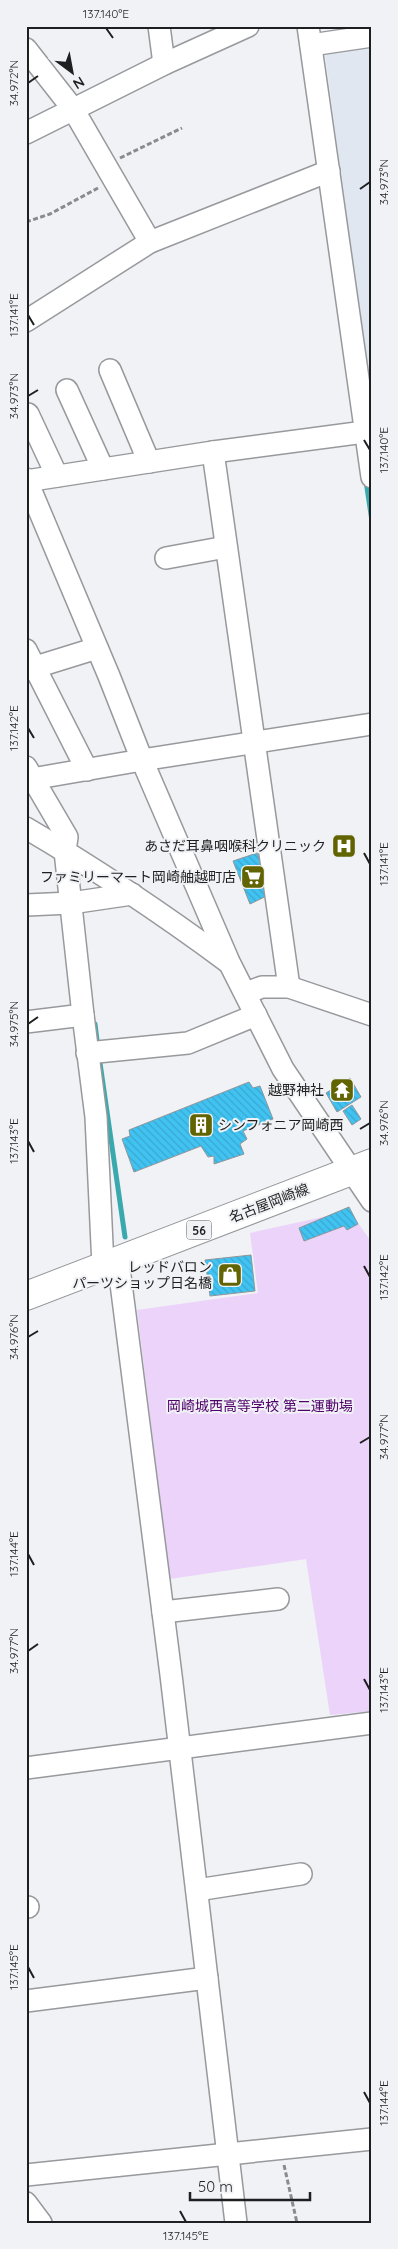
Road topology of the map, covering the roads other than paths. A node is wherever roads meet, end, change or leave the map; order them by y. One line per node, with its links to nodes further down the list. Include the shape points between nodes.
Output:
1 (159, 26): 6 (street)
2 (248, 26): 6 (street)
3 (310, 36): 4 (street); 9 (street)
4 (372, 36)
5 (26, 49): 7 (street)
6 (164, 64): 7 (street)
7 (74, 109): 8 (street); 10 (street)
8 (26, 133)
9 (329, 171): 10 (street); 15 (street)
10 (150, 242): 11 (street)
11 (26, 321)
12 (110, 370): 17 (street)
13 (66, 390): 18 (street)
14 (28, 414): 19 (street)
15 (369, 431): 16 (street); 20 (street)
16 (213, 452): 17 (street); 22 (street)
17 (149, 462): 18 (street)
18 (103, 469): 19 (street)
19 (57, 476): 21 (street)
20 (372, 477)
21 (26, 480): 24 (street)
22 (226, 547): 23 (street); 27 (street)
23 (166, 558)
24 (97, 648): 25 (street); 28 (street)
25 (29, 663): 29 (street)
26 (372, 724): 27 (street)
27 (255, 743): 28 (street); 37 (street)
28 (142, 760): 29 (street); 36 (street)
29 (87, 770): 30 (street)
30 (29, 776): 32 (street, via 67,837)
31 (26, 828): 32 (street)
32 (65, 851): 33 (street); 34 (street)
33 (132, 894): 34 (street); 36 (street)
34 (70, 903): 35 (street); 39 (street)
35 (26, 906)
36 (228, 962): 38 (street)
37 (289, 987): 38 (street, via 262,987); 41 (street)
38 (246, 993): 40 (street)
39 (83, 1015): 42 (street); 43 (street)
40 (256, 1015): 43 (street, via 188,1043); 44 (street, via 283,1069)
41 (372, 1015)
42 (26, 1022)
43 (87, 1053): 46 (street)
44 (362, 1167): 45 (street); 46 (main road, 名古屋岡崎線 / 56)
45 (372, 1200)
46 (110, 1263): 47 (main road, 名古屋岡崎線 / 56); 49 (street)
47 (26, 1296)
48 (278, 1599): 49 (street)
49 (163, 1612): 51 (street)
50 (372, 1722): 51 (street)
51 (179, 1747): 52 (street); 54 (street)
52 (26, 1768)
53 (301, 1874): 54 (street)
54 (197, 1890): 55 (street)
55 (207, 1978): 56 (street); 58 (street)
56 (26, 2001)
57 (372, 2139): 58 (street)
58 (228, 2154): 59 (street); 62 (street)
59 (26, 2175)
60 (26, 2203): 61 (street)
61 (41, 2223)
62 (236, 2223)

